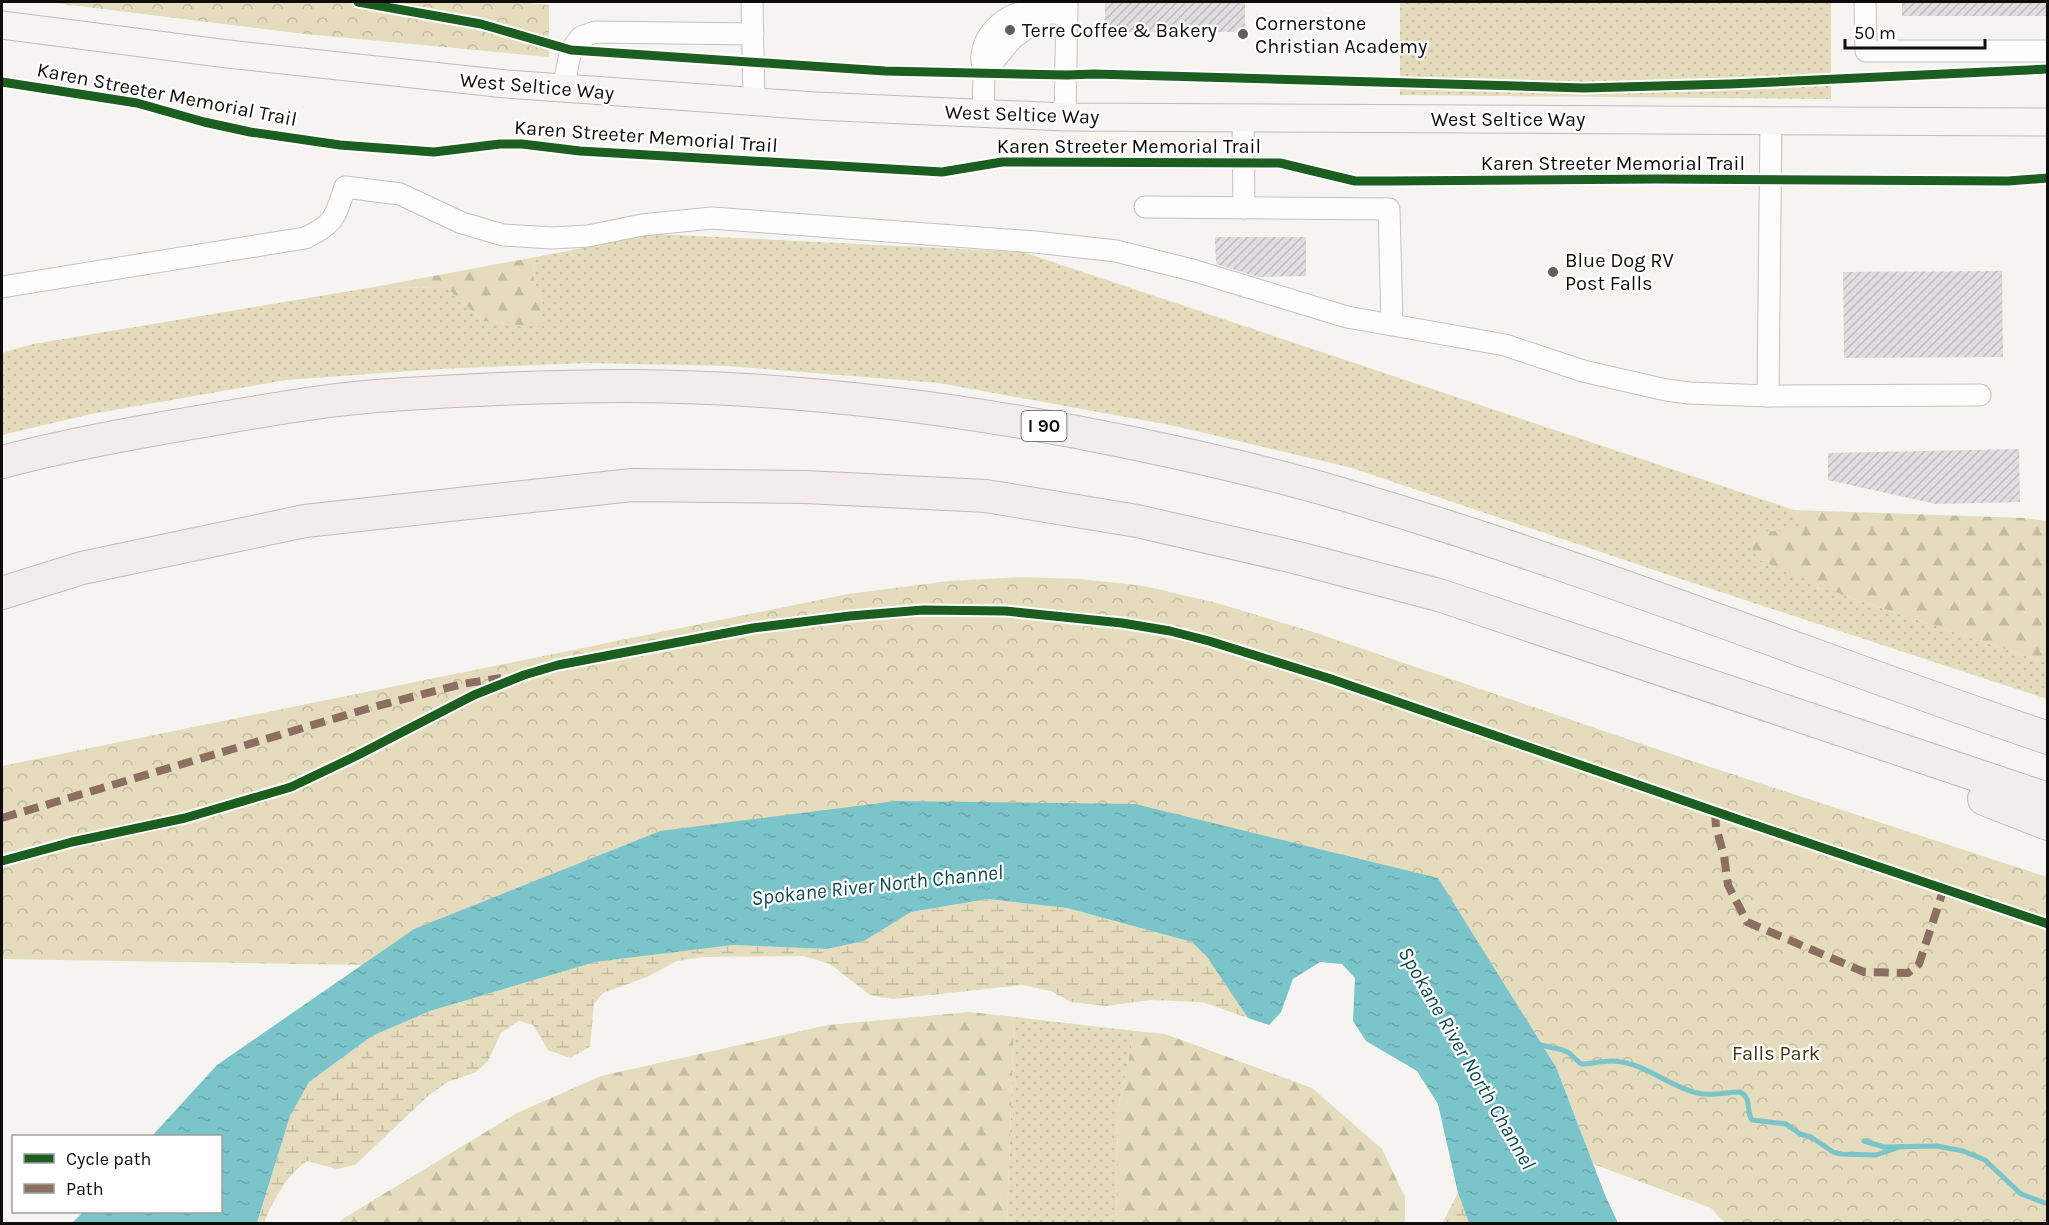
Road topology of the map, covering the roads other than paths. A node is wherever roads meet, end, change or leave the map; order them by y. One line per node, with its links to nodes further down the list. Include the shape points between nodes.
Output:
1 (752, 2): 5 (street)
2 (1865, 2): 6 (street, via 1866,51)
3 (1067, 8): 9 (street, via 1046,14 1029,11 998,24 985,42 982,56); 10 (street)
4 (2, 25): 7 (main road, West Seltice Way, via 228,54)
5 (753, 34): 7 (street, via 596,32 581,37 571,50); 8 (street)
6 (2048, 51)
7 (563, 88): 8 (main road, West Seltice Way)
8 (754, 102): 9 (main road, West Seltice Way)
9 (983, 113): 10 (main road, West Seltice Way)
10 (1065, 117): 11 (main road, West Seltice Way)
11 (1243, 118): 12 (main road, West Seltice Way); 15 (street)
12 (1771, 120): 13 (main road, West Seltice Way); 19 (street)
13 (2048, 122)
14 (1145, 207): 15 (street)
15 (1244, 208): 17 (street, via 1389,209)
16 (2, 287): 17 (street, via 305,238 323,230 336,217 345,187 400,194 462,223 503,235 588,236 642,225 712,218 1035,242 1116,252 1192,270 1347,318)
17 (1392, 324): 19 (street, via 1504,345 1583,371 1666,390)
18 (1980, 395): 19 (street)
19 (1768, 396)
20 (2, 462): 21 (highway, I 90, via 116,436 288,406 374,397 547,387 721,389 898,404 1075,432 1335,492)
21 (1507, 546): 24 (highway); 25 (highway, I 90)
22 (2, 593): 23 (highway, via 82,568 305,521 632,485 805,487 986,496 1137,521 1328,565 1439,595)
23 (1731, 693): 26 (highway); 27 (highway, via 1870,754)
24 (2048, 715)
25 (2048, 738)
26 (2048, 799)
27 (2048, 824)

